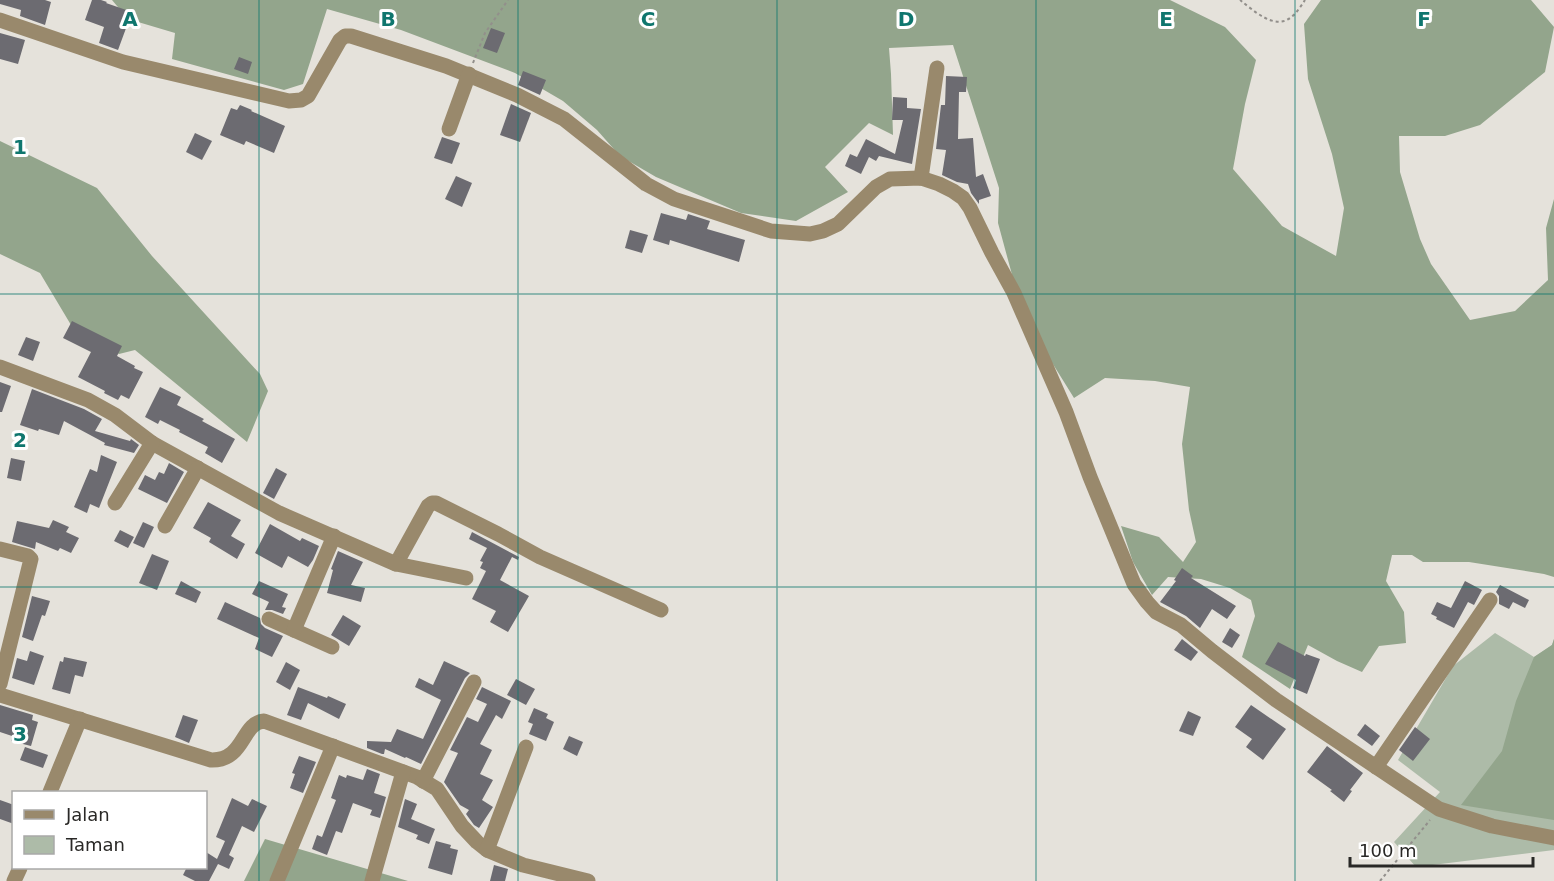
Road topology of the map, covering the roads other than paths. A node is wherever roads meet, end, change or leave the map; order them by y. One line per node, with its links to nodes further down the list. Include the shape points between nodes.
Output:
1 (0, 20): 3 (street, via 123,62 289,101 301,100 311,93 345,36)
2 (937, 68): 5 (street)
3 (469, 74): 4 (street); 5 (street, via 564,119 646,184 674,199 771,231 823,231 838,224 883,182)
4 (449, 129)
5 (921, 178): 26 (street, via 963,198 980,226 1014,293 1134,584 1146,602 1276,700)
6 (0, 367): 7 (street, via 88,400 116,415)
7 (152, 443): 8 (street); 9 (street)
8 (198, 468): 10 (street); 11 (street, via 279,513)
9 (115, 503)
10 (165, 526)
11 (334, 536): 13 (street); 18 (street)
12 (0, 549): 21 (street, via 31,560)
13 (396, 564): 14 (street); 16 (street, via 428,506 436,503 540,557)
14 (466, 578)
15 (1490, 600): 26 (street)
16 (661, 610)
17 (269, 619): 18 (street)
18 (294, 630): 19 (street)
19 (332, 647)
20 (474, 682): 28 (street)
21 (0, 684)
22 (0, 695): 23 (street)
23 (80, 719): 24 (street, via 212,760 232,755 260,721); 29 (street)
24 (333, 746): 27 (street); 32 (street)
25 (526, 747): 31 (street)
26 (1376, 767): 30 (street, via 1439,809 1492,826)
27 (403, 772): 28 (street); 33 (street)
28 (423, 781): 31 (street, via 437,789 462,826)
29 (50, 791)
30 (1554, 838)
31 (487, 850): 34 (street, via 523,865)
32 (277, 881)
33 (372, 881)
34 (588, 881)

